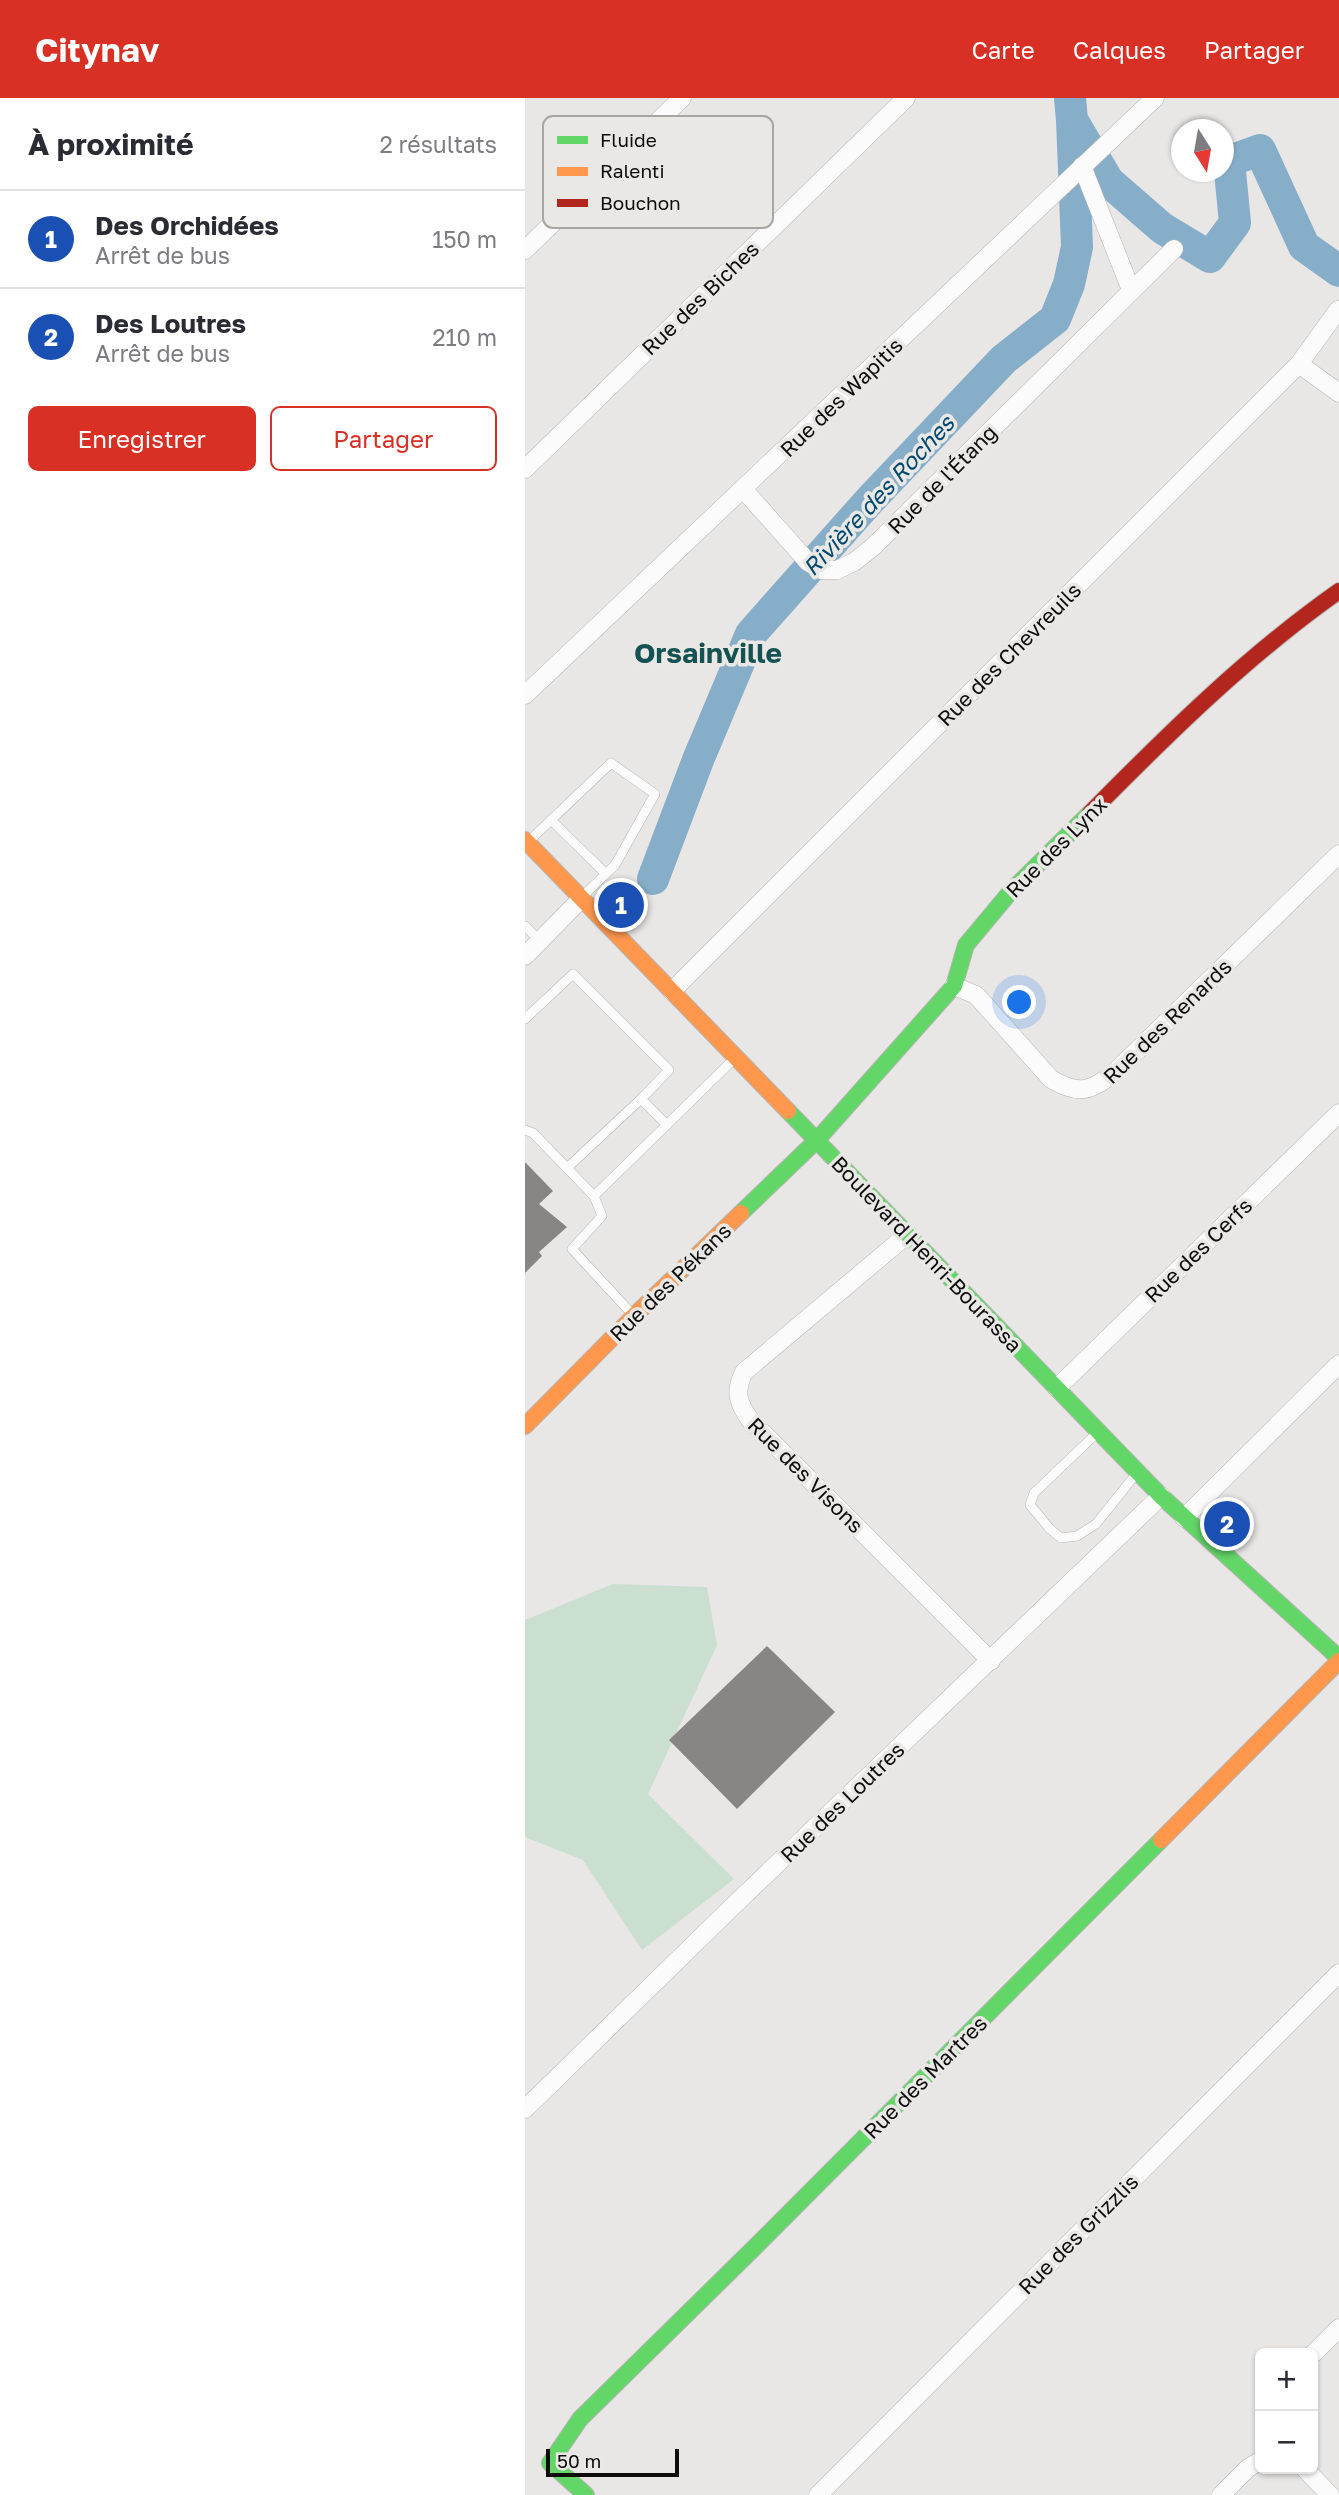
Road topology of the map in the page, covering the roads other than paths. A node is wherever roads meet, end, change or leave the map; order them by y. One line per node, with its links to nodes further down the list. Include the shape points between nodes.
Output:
1 (682, 98): 4 (street)
2 (906, 98): 8 (street, Rue des Biches)
3 (1155, 98): 5 (street, Rue des Wapitis)
4 (663, 116)
5 (1082, 166): 11 (street); 16 (street, Rue des Wapitis)
6 (548, 228): 9 (street)
7 (772, 228): 15 (street, Rue des Biches)
8 (773, 228)
9 (525, 250)
10 (1174, 250): 11 (street, Rue de l'Étang)
11 (1131, 290): 16 (street, Rue de l'Étang, via 854,562 837,570 815,566)
12 (1338, 310): 13 (street, Rue des Chevreuils)
13 (1299, 364): 14 (street); 28 (street, Rue des Chevreuils)
14 (1339, 393)
15 (525, 469)
16 (744, 490): 18 (street, Rue des Wapitis)
17 (1339, 591): 27 (street, Rue des Lynx, via 1193,710 1012,890 966,945)
18 (525, 695)
19 (551, 820): 20 (lane); 22 (lane); 22 (lane, via 611,762 655,794)
20 (526, 841): 23 (street, Boulevard Henri-Bourassa)
21 (1339, 854): 27 (street, Rue des Renards, via 1097,1086 1066,1088 1051,1079 976,995)
22 (606, 874): 23 (lane)
23 (582, 898): 25 (street); 28 (street, Boulevard Henri-Bourassa)
24 (525, 926): 25 (lane)
25 (540, 941): 26 (street)
26 (525, 956)
27 (954, 986): 35 (street, Rue des Lynx)
28 (672, 991): 30 (street, Boulevard Henri-Bourassa)
29 (525, 1019): 31 (lane, via 573,974 669,1070)
30 (736, 1057): 33 (lane); 35 (street, Boulevard Henri-Bourassa)
31 (641, 1099): 33 (lane); 36 (lane)
32 (1339, 1113): 41 (street, Rue des Cerfs)
33 (667, 1125): 37 (lane)
34 (525, 1130): 36 (lane)
35 (817, 1140): 38 (street, Boulevard Henri-Bourassa); 39 (street, Rue des Pékans)
36 (567, 1168): 37 (lane)
37 (594, 1196): 39 (lane, via 602,1216 572,1249)
38 (908, 1234): 41 (street, Boulevard Henri-Bourassa); 48 (street, Rue des Visons, via 744,1372 737,1385 737,1399 751,1421)
39 (634, 1316): 42 (street, Rue des Pékans)
40 (1339, 1364): 46 (street)
41 (1057, 1388): 43 (street, Boulevard Henri-Bourassa)
42 (525, 1426)
43 (1099, 1431): 44 (street, Boulevard Henri-Bourassa); 44 (lane, via 1034,1493 1030,1505 1051,1529 1061,1538 1077,1536 1096,1524)
44 (1138, 1472): 45 (street, Boulevard Henri-Bourassa)
45 (1161, 1496): 46 (street, Boulevard Henri-Bourassa); 48 (street, Rue des Loutres)
46 (1184, 1518): 47 (street, Boulevard Henri-Bourassa)
47 (1339, 1660): 55 (street, Rue des Martres, via 580,2420 550,2463)
48 (991, 1661): 50 (street, Rue des Loutres)
49 (1339, 1973): 56 (street, Rue des Grizzlis)
50 (525, 2109)
51 (1339, 2328): 52 (street)
52 (1318, 2349)
53 (1255, 2463): 57 (street)
54 (1310, 2474): 58 (street)
55 (586, 2495)
56 (818, 2495)
57 (1221, 2495)
58 (1330, 2495)

